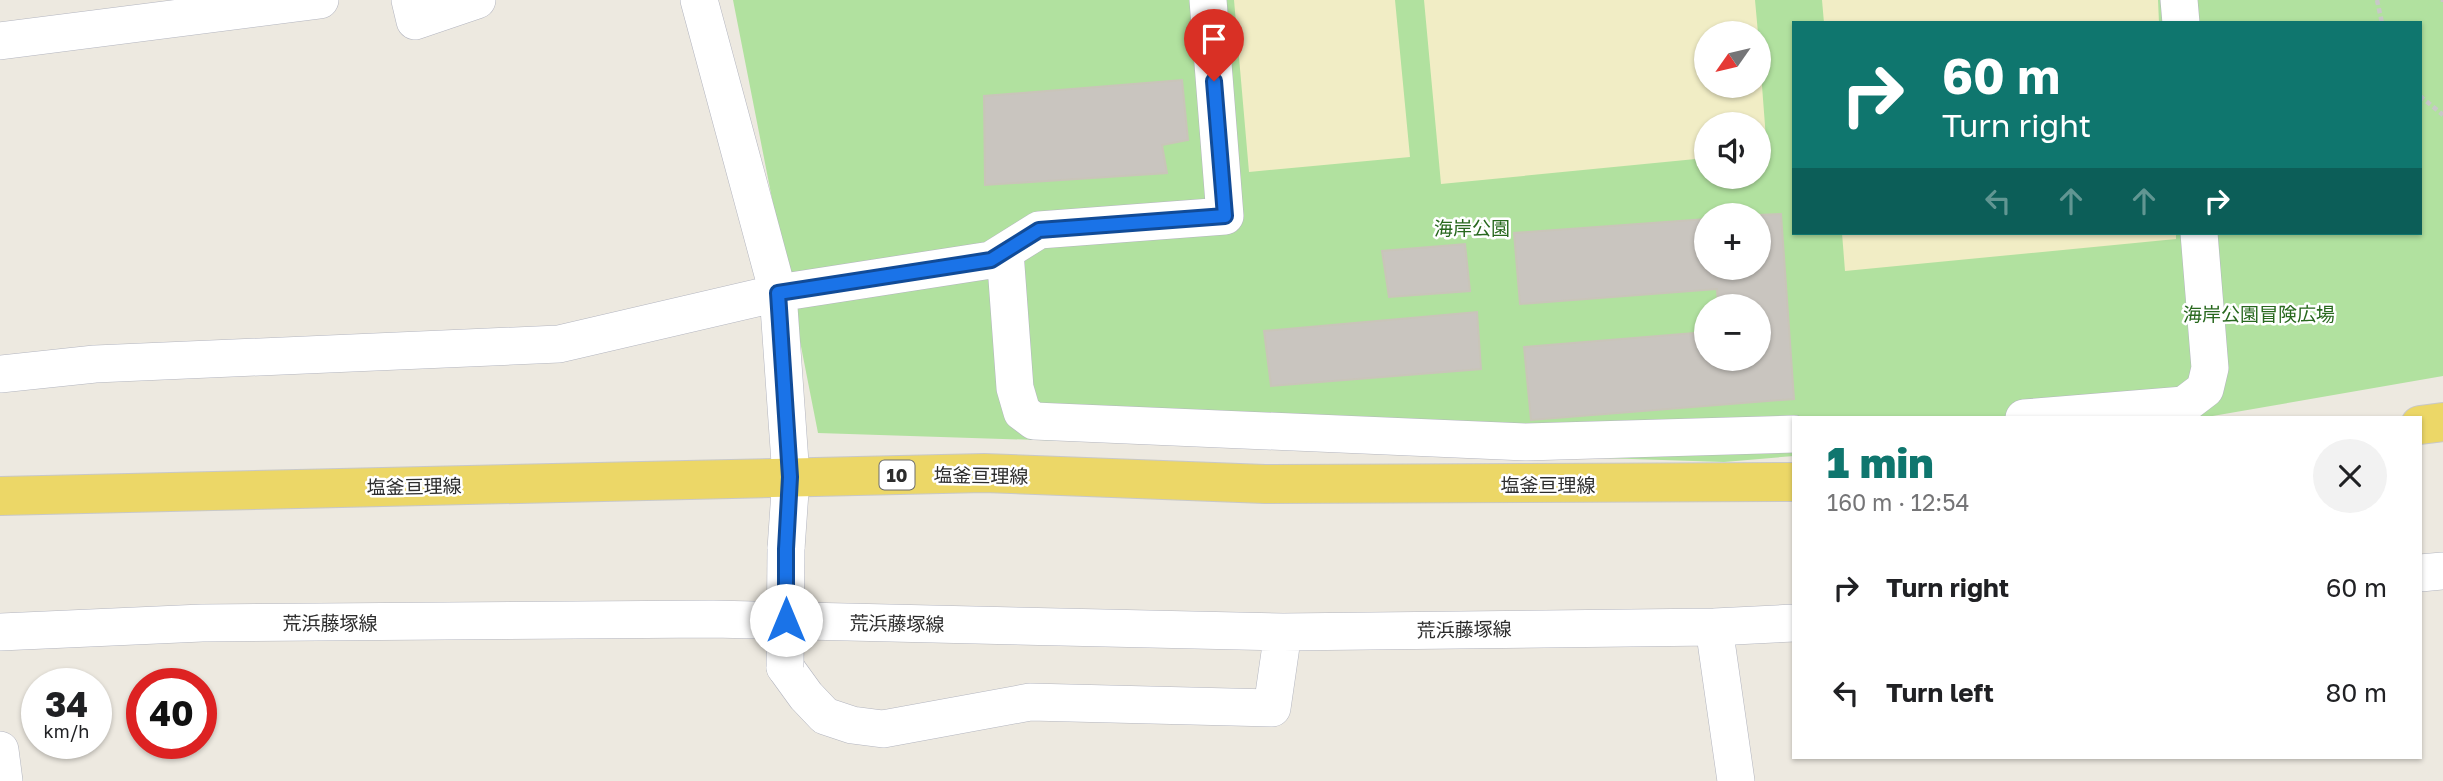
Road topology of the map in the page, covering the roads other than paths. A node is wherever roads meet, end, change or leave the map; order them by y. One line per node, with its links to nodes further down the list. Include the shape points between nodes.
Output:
1 (320, 0): 8 (street)
2 (410, 0): 3 (street, via 415,21)
3 (477, 0)
4 (699, 0): 11 (street)
5 (1208, 0): 10 (street, via 1225,216 1039,230)
6 (2179, 0): 7 (street)
7 (2181, 21)
8 (0, 41)
9 (2199, 235): 13 (street, via 2210,368 2205,389 2184,405)
10 (1005, 252): 11 (street, via 991,260); 16 (street, via 1015,388 1022,412 1034,421 1526,442)
11 (778, 293): 12 (street, via 559,344 95,364); 17 (street)
12 (0, 374)
13 (2049, 416)
14 (2443, 422): 15 (main road)
15 (2422, 425)
16 (1792, 434)
17 (790, 477): 18 (main road, 塩釜亘理線 / 10, via 984,473 1265,484); 19 (main road, 塩釜亘理線 / 10); 25 (street, bridge, via 785,667 825,716 852,725 883,729 1030,702 1272,708)
18 (1792, 482)
19 (0, 496)
20 (2443, 570): 21 (street)
21 (2422, 573)
22 (1792, 623): 23 (street, 荒浜藤塚線)
23 (1714, 626): 25 (street, 荒浜藤塚線); 28 (street)
24 (0, 632): 25 (street, 荒浜藤塚線, via 202,623 699,619)
25 (1283, 632)
26 (0, 750): 27 (street)
27 (4, 781)
28 (1736, 781)

